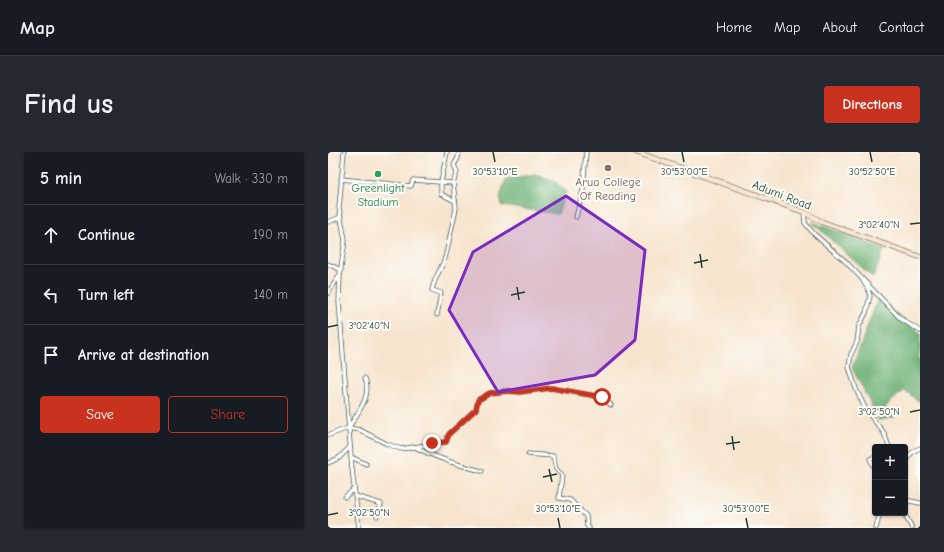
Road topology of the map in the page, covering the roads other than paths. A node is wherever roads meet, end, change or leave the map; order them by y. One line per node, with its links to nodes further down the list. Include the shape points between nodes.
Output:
1 (344, 152): 6 (street)
2 (447, 152): 7 (street)
3 (459, 152): 8 (street, via 454,165 456,172)
4 (586, 152): 12 (street, via 583,190)
5 (636, 152): 10 (main road, Adumi Road)
6 (341, 180): 7 (street, via 411,186 413,180); 11 (street)
7 (441, 182): 8 (street); 9 (street, via 441,194)
8 (453, 183): 9 (street)
9 (455, 201): 19 (street, via 455,214 445,257 433,283 432,290 441,294)
10 (804, 212): 14 (main road, Adumi Road, via 822,222); 17 (street, via 808,228)
11 (341, 217): 13 (street); 16 (street, via 346,240)
12 (576, 217)
13 (328, 222)
14 (920, 257)
15 (328, 264): 16 (street)
16 (341, 272): 18 (street); 23 (street, via 339,302)
17 (862, 279): 20 (street, via 901,319); 25 (street, via 870,296 866,313 859,326 849,367 866,410 884,434)
18 (328, 293)
19 (437, 315)
20 (920, 331)
21 (365, 378): 23 (street, via 365,401)
22 (611, 405): 26 (street, via 602,397 551,388 490,393 478,400 476,409 449,434 446,442)
23 (348, 428): 24 (street); 26 (street, via 360,430 401,449); 27 (street)
24 (329, 435)
25 (888, 444)
26 (414, 446): 34 (street, via 432,455)
27 (350, 447): 31 (street); 32 (street, via 339,458)
28 (920, 448): 30 (street)
29 (528, 454): 44 (street, via 553,456 556,469 562,475 559,498 570,500 586,516)
30 (908, 456)
31 (351, 457): 33 (street); 35 (street)
32 (328, 463)
33 (366, 464)
34 (482, 471)
35 (354, 489): 36 (street); 37 (street)
36 (355, 496): 40 (street, via 381,504); 43 (street)
37 (345, 497)
38 (908, 501): 39 (street)
39 (920, 503)
40 (378, 516)
41 (879, 516): 45 (street)
42 (906, 516): 46 (street)
43 (359, 528)
44 (589, 528)
45 (876, 528)
46 (912, 528)

